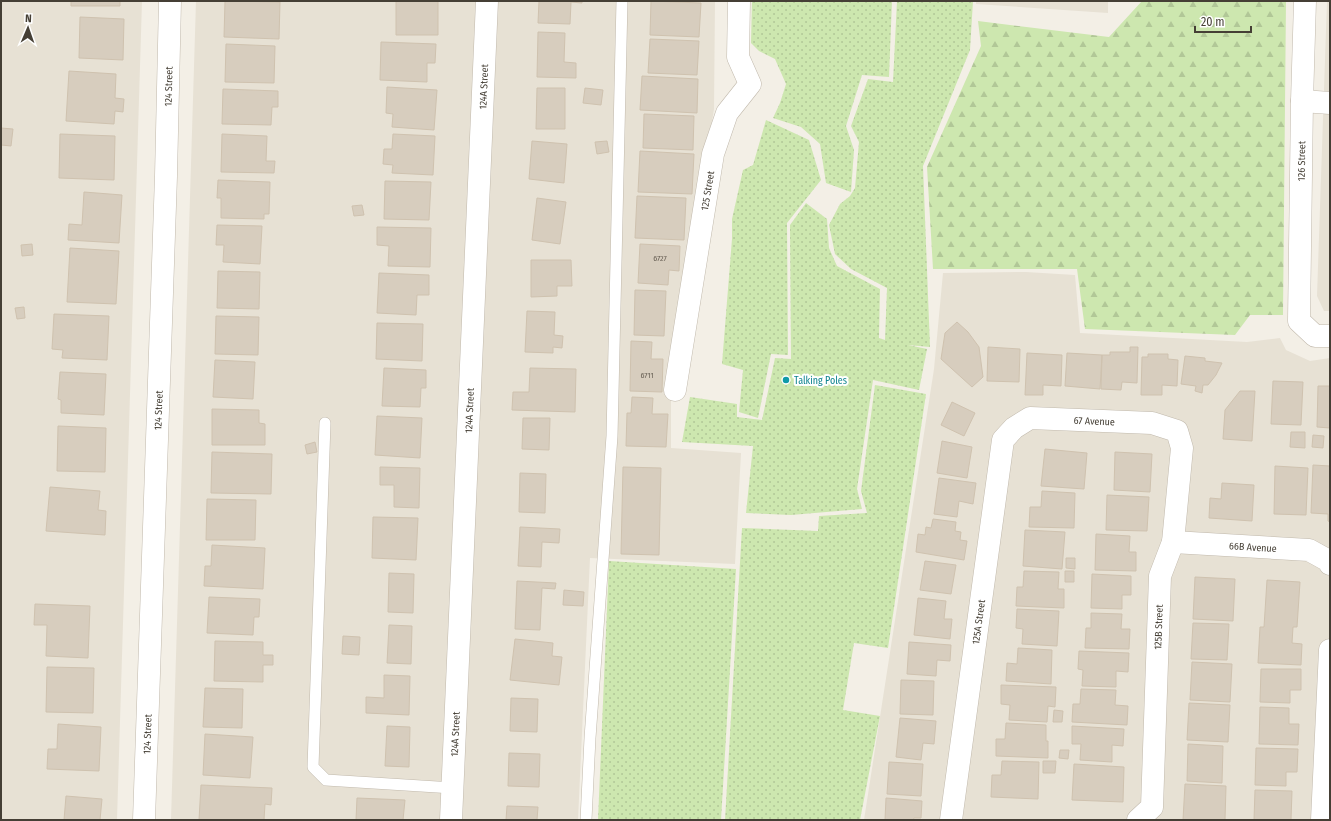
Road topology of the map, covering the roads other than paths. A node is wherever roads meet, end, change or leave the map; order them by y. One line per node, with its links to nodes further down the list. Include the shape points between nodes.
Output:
1 (170, 1): 17 (street, 124 Street)
2 (487, 1): 16 (street, 124A Street)
3 (622, 1): 19 (lane, via 612,436)
4 (739, 1): 9 (street, 125 Street, via 738,57 750,84 727,113 713,154)
5 (1305, 1): 6 (street, 126 Street)
6 (1302, 102): 7 (street); 8 (street, 126 Street, via 1299,321 1315,336)
7 (1330, 103)
8 (1330, 336)
9 (675, 390)
10 (326, 423): 16 (lane, via 313,767 326,780)
11 (1014, 428): 12 (street, 67 Avenue, via 1030,418 1152,423); 20 (street, 125A Street, via 1003,440)
12 (1177, 431): 13 (street, 125B Street, via 1182,448)
13 (1173, 542): 14 (street, 66B Avenue, via 1309,550); 21 (street, 125B Street, via 1160,576 1152,807)
14 (1330, 562)
15 (1330, 650): 22 (street)
16 (453, 788): 18 (street, 124A Street)
17 (144, 820)
18 (451, 820)
19 (586, 820)
20 (951, 820)
21 (1138, 820)
22 (1322, 820)

